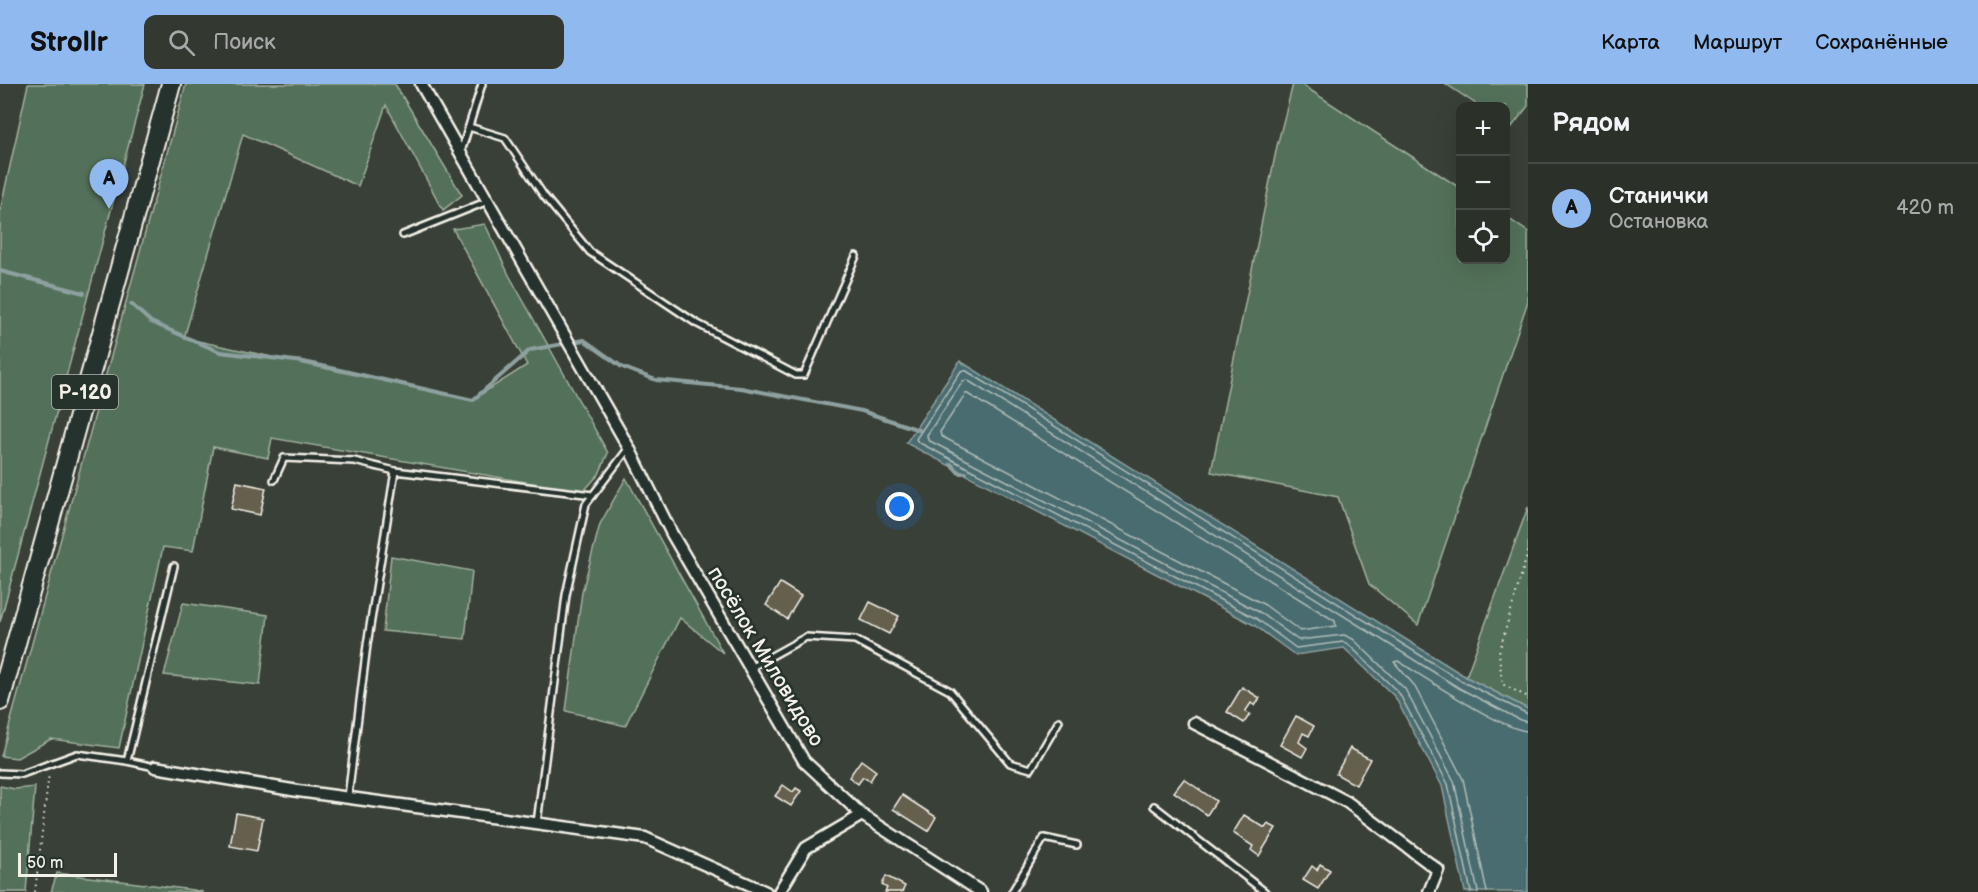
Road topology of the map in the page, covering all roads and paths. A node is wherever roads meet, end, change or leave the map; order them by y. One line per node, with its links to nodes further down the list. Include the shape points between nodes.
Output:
1 (171, 84): 17 (highway, Р-120)
2 (421, 84): 5 (street, посёлок Миловидово)
3 (482, 84): 4 (lane)
4 (469, 127): 5 (lane); 8 (lane, via 505,138 544,196 590,252 696,323 796,375 804,375)
5 (460, 153): 6 (street, посёлок Миловидово)
6 (488, 201): 7 (lane); 9 (street, посёлок Миловидово)
7 (403, 235)
8 (856, 256)
9 (629, 448): 12 (lane); 15 (street, посёлок Миловидово, via 672,534)
10 (395, 471): 11 (lane, via 354,461 284,458); 12 (lane); 24 (lane, via 370,622)
11 (274, 480)
12 (593, 495): 27 (lane, via 586,504 566,595)
13 (1528, 552): 16 (path, via 1499,652 1502,684)
14 (174, 566): 20 (lane)
15 (750, 668): 18 (lane, via 806,637 855,640 950,691 1010,763 1031,769); 26 (street, посёлок Миловидово, via 804,761)
16 (1528, 697)
17 (0, 701)
18 (1059, 721)
19 (1194, 723): 35 (street, via 1347,802 1438,870)
20 (127, 761): 21 (lane, via 76,754); 22 (lane)
21 (50, 763): 23 (lane, via 22,774); 29 (path)
22 (155, 767): 24 (street)
23 (0, 773)
24 (348, 797): 27 (street)
25 (1154, 806): 34 (lane)
26 (862, 815): 31 (street, via 806,848); 32 (street, посёлок Миловидово)
27 (537, 823): 30 (street, via 645,838)
28 (1077, 845): 33 (lane, via 1044,838)
29 (35, 892)
30 (766, 892)
31 (779, 892)
32 (981, 892)
33 (1012, 892)
34 (1265, 892)
35 (1429, 892)

